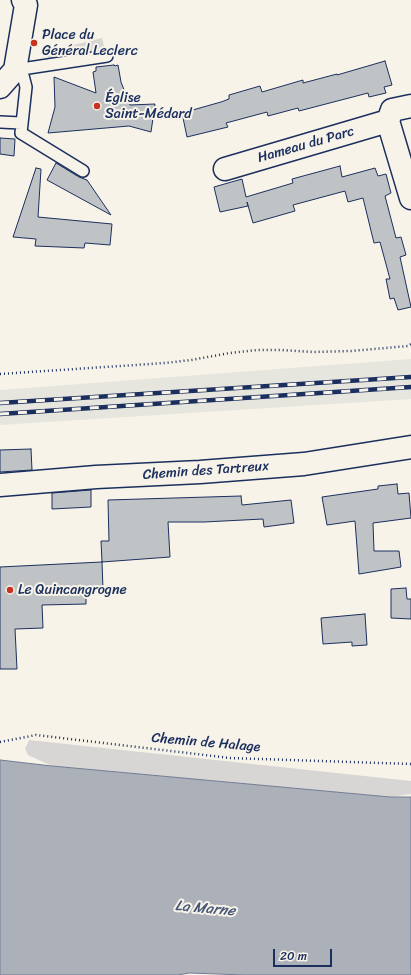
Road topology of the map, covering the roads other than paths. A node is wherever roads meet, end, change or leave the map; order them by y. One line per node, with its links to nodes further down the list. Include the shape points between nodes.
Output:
1 (28, 2): 3 (street)
2 (107, 56): 3 (lane)
3 (18, 69): 4 (street); 8 (lane, via 26,87)
4 (0, 87)
5 (411, 106): 6 (street, Hameau du Parc, via 392,110)
6 (388, 121): 9 (street, Hameau du Parc); 11 (street)
7 (0, 122): 8 (lane)
8 (21, 123): 10 (lane, via 21,133)
9 (225, 169)
10 (83, 171)
11 (411, 198)
12 (411, 447): 13 (street, Chemin des Tartreux, via 304,464 96,477)
13 (0, 486)

